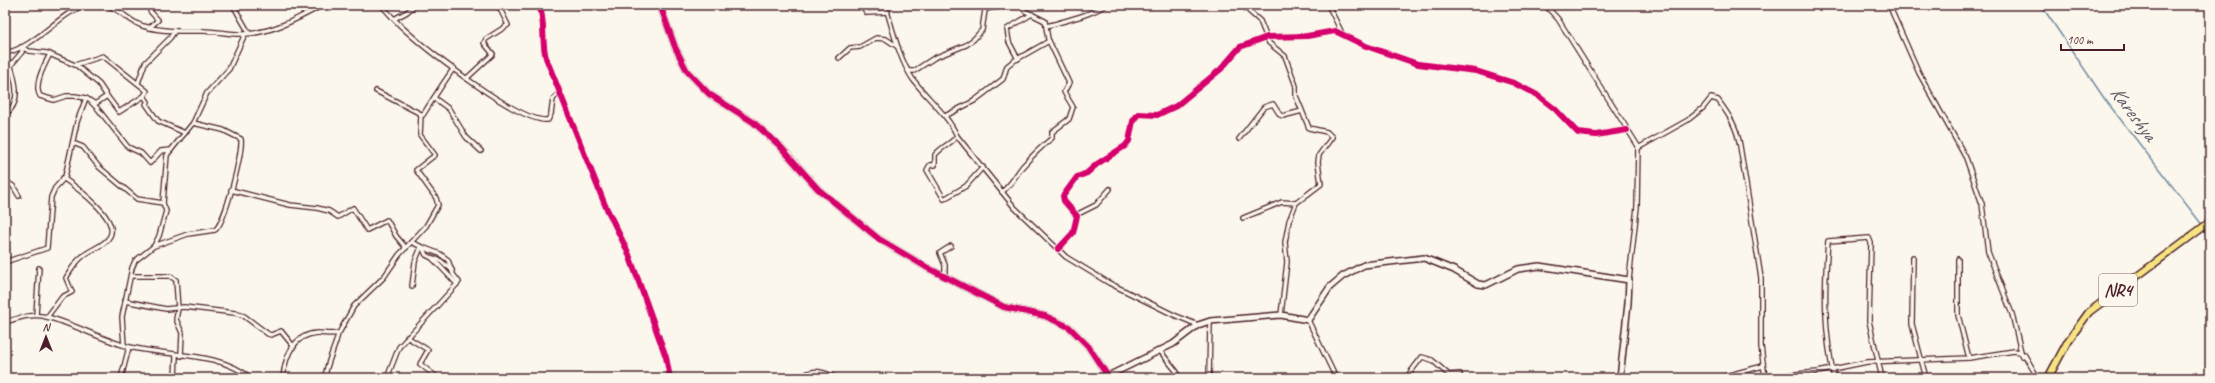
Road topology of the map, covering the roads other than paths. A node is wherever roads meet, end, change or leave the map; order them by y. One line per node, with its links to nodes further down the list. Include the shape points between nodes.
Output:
1 (74, 5): 21 (street)
2 (85, 5): 21 (street)
3 (106, 5): 26 (street, via 121,11 135,23)
4 (152, 5): 26 (street, via 150,11 158,20)
5 (233, 5): 28 (street)
6 (323, 5): 28 (street, via 278,26)
7 (381, 5): 24 (street)
8 (416, 5): 24 (street)
9 (498, 5): 44 (street, via 508,24 486,39 484,43 493,54)
10 (539, 5): 47 (street, via 543,26 542,44)
11 (660, 5): 90 (street, via 682,63 709,94 752,122 782,149 818,189 879,239)
12 (860, 5): 22 (street, via 867,13)
13 (886, 5): 22 (street)
14 (1006, 5): 42 (street, via 985,10 982,30 966,45 934,58 914,72)
15 (1021, 5): 23 (street, via 1025,11)
16 (1106, 5): 25 (street, via 1068,21)
17 (1242, 5): 30 (street, via 1260,21)
18 (1328, 5): 29 (street)
19 (1545, 5): 57 (street, via 1558,19)
20 (1889, 5): 110 (street, via 1919,73 1966,158 1982,204 1988,252 2012,314)
21 (74, 10): 32 (street)
22 (888, 12): 33 (street)
23 (1032, 14): 25 (street, via 1042,18); 37 (street, via 1007,29 1009,42)
24 (394, 19): 41 (street)
25 (1047, 26): 31 (street)
26 (149, 28): 27 (street)
27 (174, 32): 28 (street, via 212,31); 45 (street, via 145,63)
28 (247, 34): 56 (street, via 229,69 207,93)
29 (1342, 34): 30 (street, via 1335,31 1307,36); 57 (street, via 1366,46 1418,64 1476,71 1514,83 1537,95 1555,109 1578,133 1596,135)
30 (1267, 37): 52 (street, via 1269,43 1285,56); 74 (street, via 1240,48 1216,74 1176,106 1157,115 1138,114 1125,146 1087,173 1077,177 1063,196)
31 (1049, 41): 37 (street); 70 (street, via 1069,83 1064,92 1073,104 1073,110 1069,119 1052,132 1052,138)
32 (21, 48): 34 (street); 35 (street); 39 (street, via 22,52)
33 (898, 48): 36 (street, via 886,39 876,38 860,47 850,48); 42 (street)
34 (5, 52)
35 (50, 54): 40 (street); 51 (street, via 38,87 40,96 54,100 66,96)
36 (839, 58)
37 (1018, 59): 54 (street, via 1007,66 1003,79 974,101)
38 (5, 60): 39 (street)
39 (10, 63): 43 (street); 55 (street, via 17,93)
40 (76, 65): 45 (street, via 103,56); 48 (street, via 99,84)
41 (454, 68): 44 (street); 50 (street)
42 (909, 71): 54 (street)
43 (5, 72)
44 (467, 78): 47 (street, via 491,97 540,121 550,118 553,99)
45 (138, 83): 49 (street, via 147,90)
46 (376, 91): 53 (street)
47 (559, 93): 126 (street, via 605,205 628,252 666,357)
48 (107, 96): 49 (street, via 118,112); 51 (street, via 96,104)
49 (144, 96): 58 (street, via 148,102 146,104 158,121)
50 (434, 98): 53 (street); 64 (street, via 449,109 466,137)
51 (87, 99): 61 (street, via 77,122); 63 (street, via 128,147 141,153 150,163 161,151)
52 (1302, 111): 60 (street, via 1283,116 1273,104 1264,107); 73 (street, via 1309,128 1326,132 1332,137 1319,155 1321,184)
53 (421, 115): 77 (street, via 420,135 435,155 416,170 439,203 426,226)
54 (945, 116): 59 (street)
55 (5, 123)
56 (193, 123): 58 (street); 69 (street, via 223,130 241,139)
57 (1627, 130): 62 (street)
58 (185, 133): 63 (street)
59 (957, 136): 65 (street); 65 (street, via 935,154 935,165 927,170 944,199 966,186)
60 (1239, 139)
61 (73, 143): 66 (street); 72 (street, via 83,147 100,167 137,199)
62 (1638, 148): 91 (street, via 1637,207); 114 (street, via 1688,120 1711,98 1718,100 1732,119 1738,132 1761,278)
63 (171, 150): 72 (street, via 166,160)
64 (481, 151)
65 (983, 167): 70 (street)
66 (63, 178): 86 (street, via 51,197 46,248); 98 (street, via 87,196 103,214 111,226 110,235 100,246 74,263 66,278 72,292 62,297)
67 (5, 181): 71 (street, via 13,186)
68 (1110, 189): 74 (street, via 1096,205)
69 (231, 190): 78 (street, via 218,230 188,234); 81 (street, via 290,205 329,211 337,217 353,208 367,230 387,220)
70 (1002, 192): 82 (street)
71 (19, 196)
72 (163, 203): 78 (street, via 166,211)
73 (1296, 203): 75 (street, via 1282,202); 97 (street, via 1286,234 1287,262)
74 (1076, 215): 82 (street, via 1073,233)
75 (1243, 218)
76 (2210, 222): 142 (highway, NR4, via 2089,312 2068,341)
77 (411, 242): 80 (street); 81 (street)
78 (154, 246): 89 (street, via 135,261)
79 (951, 246): 90 (street, via 940,253 945,265)
80 (422, 247): 84 (street, via 426,256); 88 (street, via 444,256 451,264); 93 (street, via 415,262)
81 (406, 248): 103 (street, via 384,276 354,306)
82 (1058, 249): 102 (street, via 1093,274)
83 (1913, 257): 112 (street, via 1912,324)
84 (432, 258): 88 (street, via 441,261); 92 (street)
85 (1958, 259): 111 (street, via 1958,315)
86 (5, 262)
87 (39, 268): 96 (street)
88 (452, 270): 92 (street, via 459,282)
89 (131, 276): 94 (street); 95 (street, via 173,277 176,280)
90 (945, 277): 117 (street, via 1004,307 1044,316 1069,327 1088,346)
91 (1629, 280): 99 (street, via 1540,266 1518,269 1486,285 1478,284 1454,270 1424,258 1364,264 1330,287); 133 (street)
92 (457, 284): 104 (street)
93 (412, 286)
94 (125, 301): 95 (street); 105 (street, via 122,317)
95 (178, 309): 107 (street, via 184,307 235,313 244,316 271,335 281,331); 109 (street, via 177,323 182,333)
96 (36, 315): 98 (street); 101 (street)
97 (1281, 316): 99 (street); 100 (street)
98 (47, 317): 105 (street)
99 (1308, 320): 131 (street)
100 (1210, 321): 102 (street); 130 (street)
101 (5, 322)
102 (1198, 325): 108 (street)
103 (338, 334): 107 (street, via 303,335); 122 (street, via 325,368)
104 (408, 337): 124 (street, via 399,347); 125 (street, via 428,350 420,364)
105 (124, 345): 106 (street)
106 (129, 347): 109 (street); 118 (street)
107 (294, 347): 121 (street, via 285,361)
108 (1160, 350): 117 (street); 129 (street, via 1177,372)
109 (178, 356): 119 (street); 120 (street, via 208,358 230,364)
110 (2022, 356): 111 (street, via 2020,352 2014,351); 141 (street, via 2024,354)
111 (1969, 358): 112 (street)
112 (1922, 359): 113 (street); 140 (street)
113 (1877, 361): 115 (street); 115 (street, via 1869,321 1870,240 1831,239 1828,241 1824,300 1826,336); 139 (street)
114 (1763, 366): 136 (street); 137 (street)
115 (1833, 370): 137 (street); 138 (street)
116 (1460, 374): 132 (street, via 1449,375 1432,360 1422,357)
117 (1109, 377)
118 (121, 378)
119 (176, 378)
120 (252, 378)
121 (283, 378)
122 (325, 378)
123 (373, 378): 124 (street)
124 (387, 378)
125 (438, 378)
126 (670, 378)
127 (801, 378): 128 (street, via 809,372 818,371)
128 (836, 378)
129 (1178, 378)
130 (1209, 378)
131 (1336, 378)
132 (1406, 378)
133 (1620, 378)
134 (1684, 378): 135 (street)
135 (1711, 378)
136 (1718, 378)
137 (1764, 378)
138 (1834, 378)
139 (1882, 378)
140 (1926, 378)
141 (2038, 378)
142 (2048, 378)

